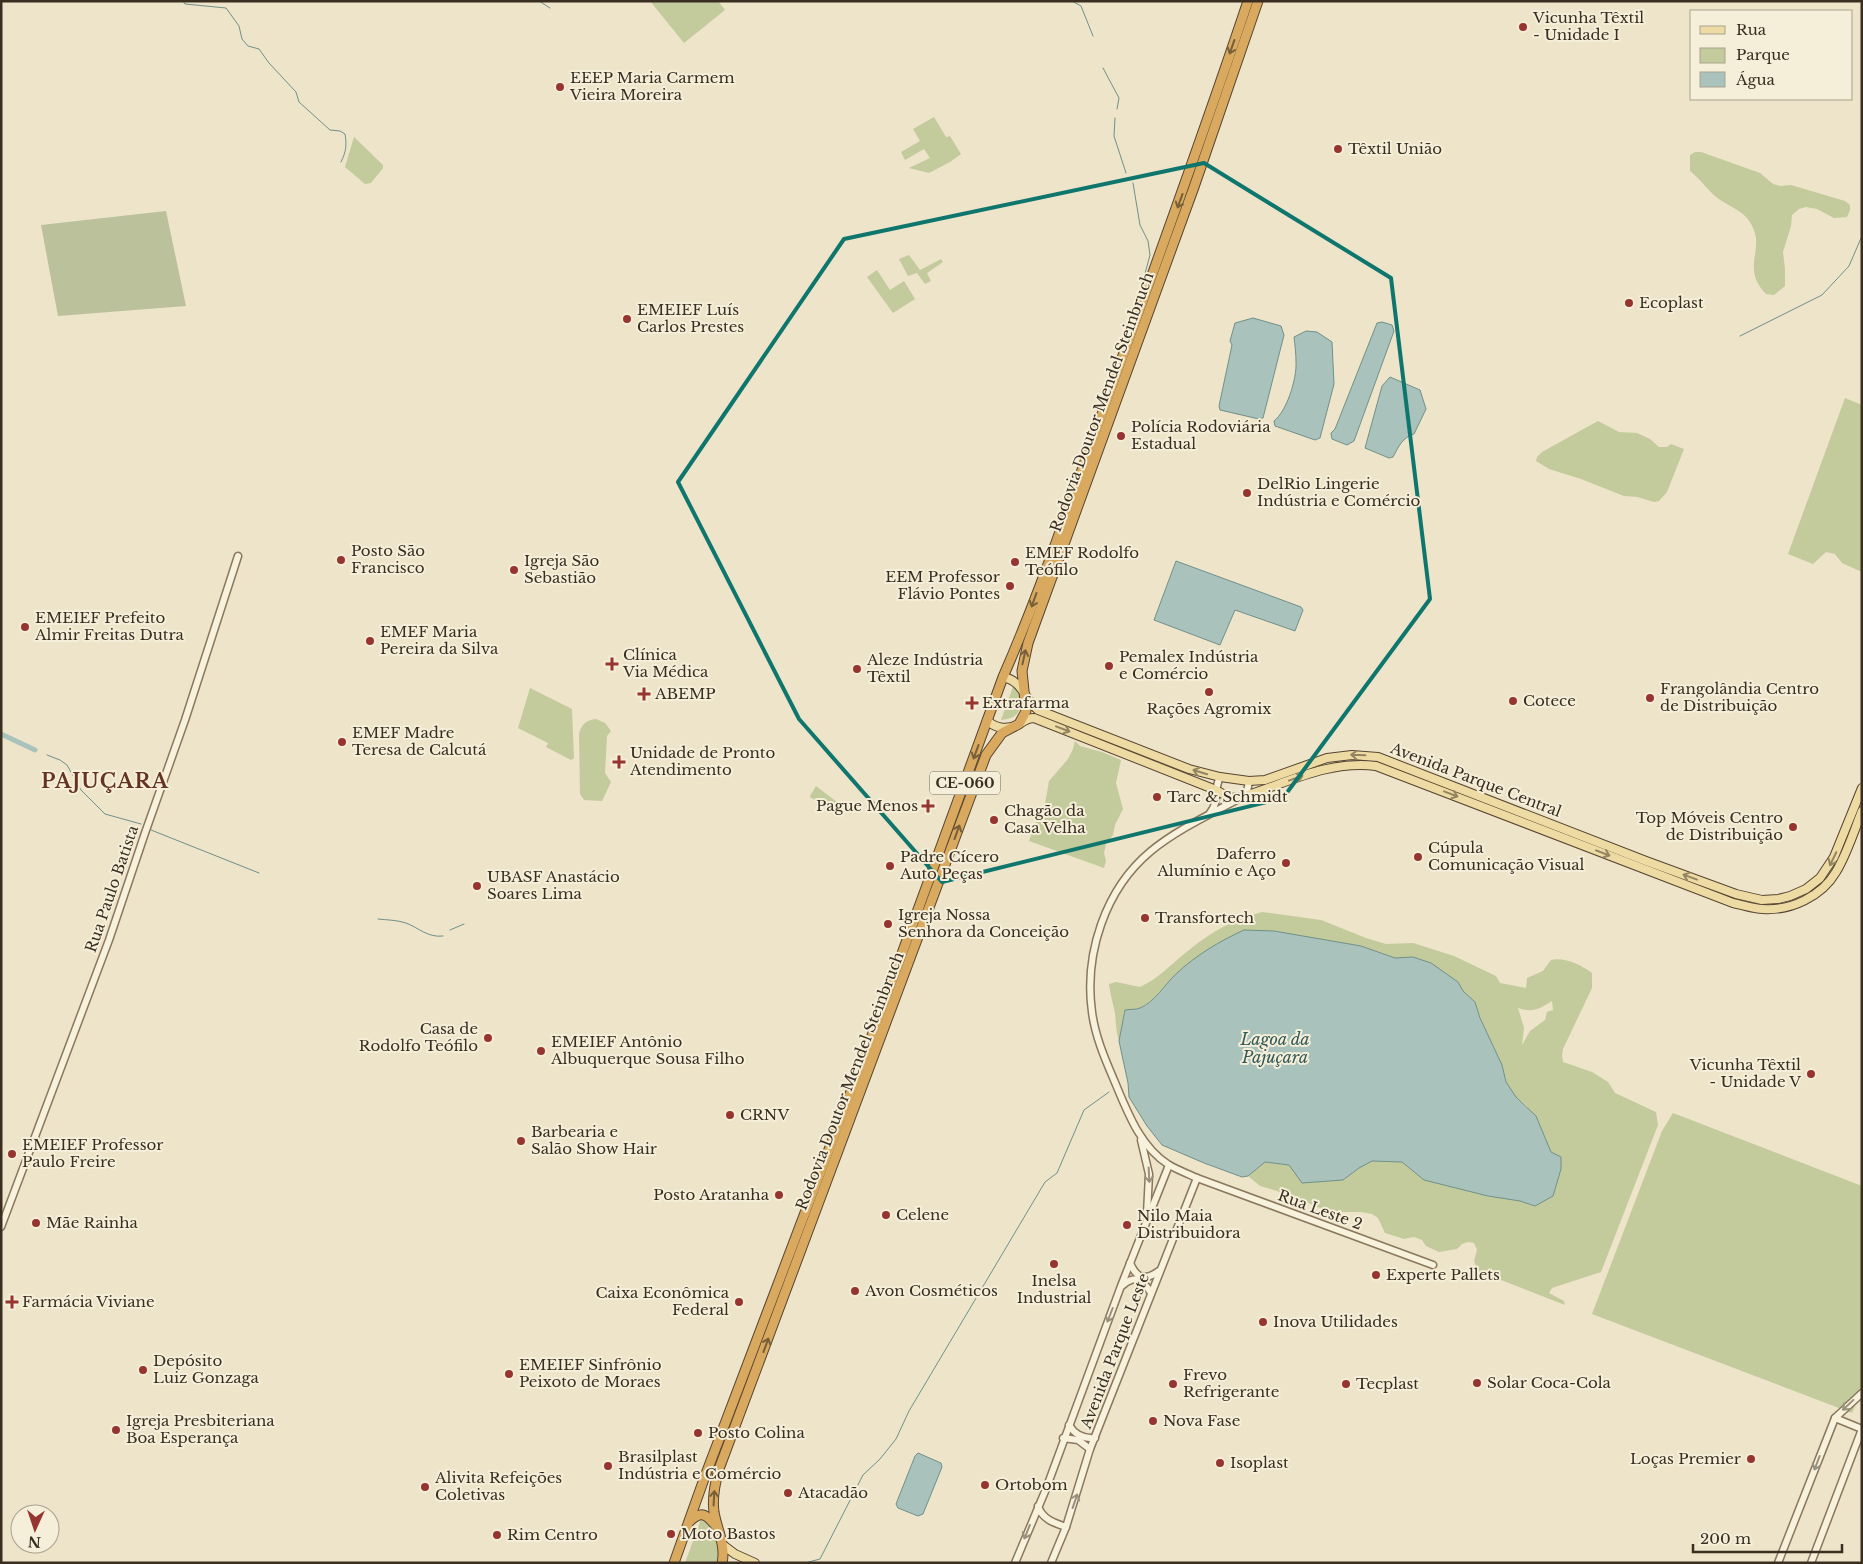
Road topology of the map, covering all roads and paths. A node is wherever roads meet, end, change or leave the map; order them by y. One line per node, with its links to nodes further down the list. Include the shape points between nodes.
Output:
1 (1248, 1): 4 (highway, Rodovia Doutor Mendel Steinbruch / CE-060, one-way to 4, via 1076,487)
2 (1258, 1): 5 (highway, Rodovia Doutor Mendel Steinbruch, one-way to 2, via 1022,671 1028,643 1191,196)
3 (238, 556): 19 (street, Rua Paulo Batista, via 109,940)
4 (1003, 677): 5 (main road, Avenida Parque Central, via 1016,681); 6 (highway, Rodovia Doutor Mendel Steinbruch / CE-060)
5 (1026, 696): 7 (highway, Rodovia Doutor Mendel Steinbruch, via 1026,711); 8 (main road, Avenida Parque Central, one-way to 5, via 1189,769 1038,710)
6 (988, 720): 7 (main road, via 1002,728); 33 (highway, Rodovia Doutor Mendel Steinbruch / CE-060, one-way to 33)
7 (1019, 724): 11 (main road, one-way to 11, via 1027,718 1034,718); 35 (highway, Rodovia Doutor Mendel Steinbruch / CE-060, one-way to 7, via 713,1501 719,1469 972,791 992,744 1002,733)
8 (1220, 777): 9 (main road, Avenida Parque Central); 11 (street)
9 (1249, 781): 10 (main road, Avenida Parque Central, one-way to 9, via 1834,857 1820,878 1790,896 1762,900 1736,894 1646,861 1378,757 1352,755 1327,758 1265,780); 12 (street, via 1247,792)
10 (1862, 788)
11 (1216, 790): 12 (main road, via 1230,798); 14 (street, via 1215,806)
12 (1242, 797): 13 (main road, Avenida Parque Central, one-way to 13, via 1322,769 1342,765 1376,766 1733,902 1764,910 1798,903 1829,882 1840,866); 14 (street)
13 (1862, 811)
14 (1208, 816): 15 (street, via 1170,837 1138,863 1110,904 1095,947 1090,988 1094,1023)
15 (1138, 1132): 16 (street); 18 (street, one-way to 18, via 1149,1174)
16 (1169, 1165): 17 (street); 18 (street, Avenida Parque Leste)
17 (1197, 1178): 21 (street, Rua Leste 2); 22 (street, Avenida Parque Leste)
18 (1147, 1220): 20 (street, Avenida Parque Leste)
19 (1, 1227)
20 (1130, 1263): 22 (street, via 1135,1273 1142,1277); 23 (street, Avenida Parque Leste)
21 (1434, 1265)
22 (1159, 1271): 24 (street, Avenida Parque Leste)
23 (1121, 1286): 24 (street, via 1130,1280 1139,1280); 27 (street, Avenida Parque Leste, one-way to 27)
24 (1151, 1293): 30 (street, Avenida Parque Leste)
25 (1862, 1393): 26 (street, one-way to 26)
26 (1835, 1418): 28 (street); 42 (street, one-way to 42)
27 (1069, 1425): 29 (street, Avenida Parque Leste); 30 (street, via 1075,1433)
28 (1862, 1429): 43 (street)
29 (1063, 1438): 31 (street, via 1078,1440); 32 (street, Avenida Parque Leste)
30 (1095, 1438): 31 (street, Avenida Parque Leste)
31 (1090, 1450): 34 (street, Avenida Parque Leste, one-way to 31)
32 (1038, 1506): 34 (street, via 1048,1519); 40 (street, Avenida Parque Leste, one-way to 40)
33 (690, 1521): 35 (highway, via 697,1515 704,1515); 37 (highway, Rodovia Doutor Mendel Steinbruch / CE-060)
34 (1066, 1526): 41 (street, Avenida Parque Leste)
35 (717, 1528): 36 (highway, Rodovia Doutor Mendel Steinbruch / CE-060)
36 (723, 1545): 38 (highway, Rodovia Doutor Mendel Steinbruch / CE-060); 39 (main road)
37 (674, 1563)
38 (722, 1563)
39 (755, 1563)
40 (1015, 1563)
41 (1051, 1563)
42 (1778, 1563)
43 (1810, 1563)

